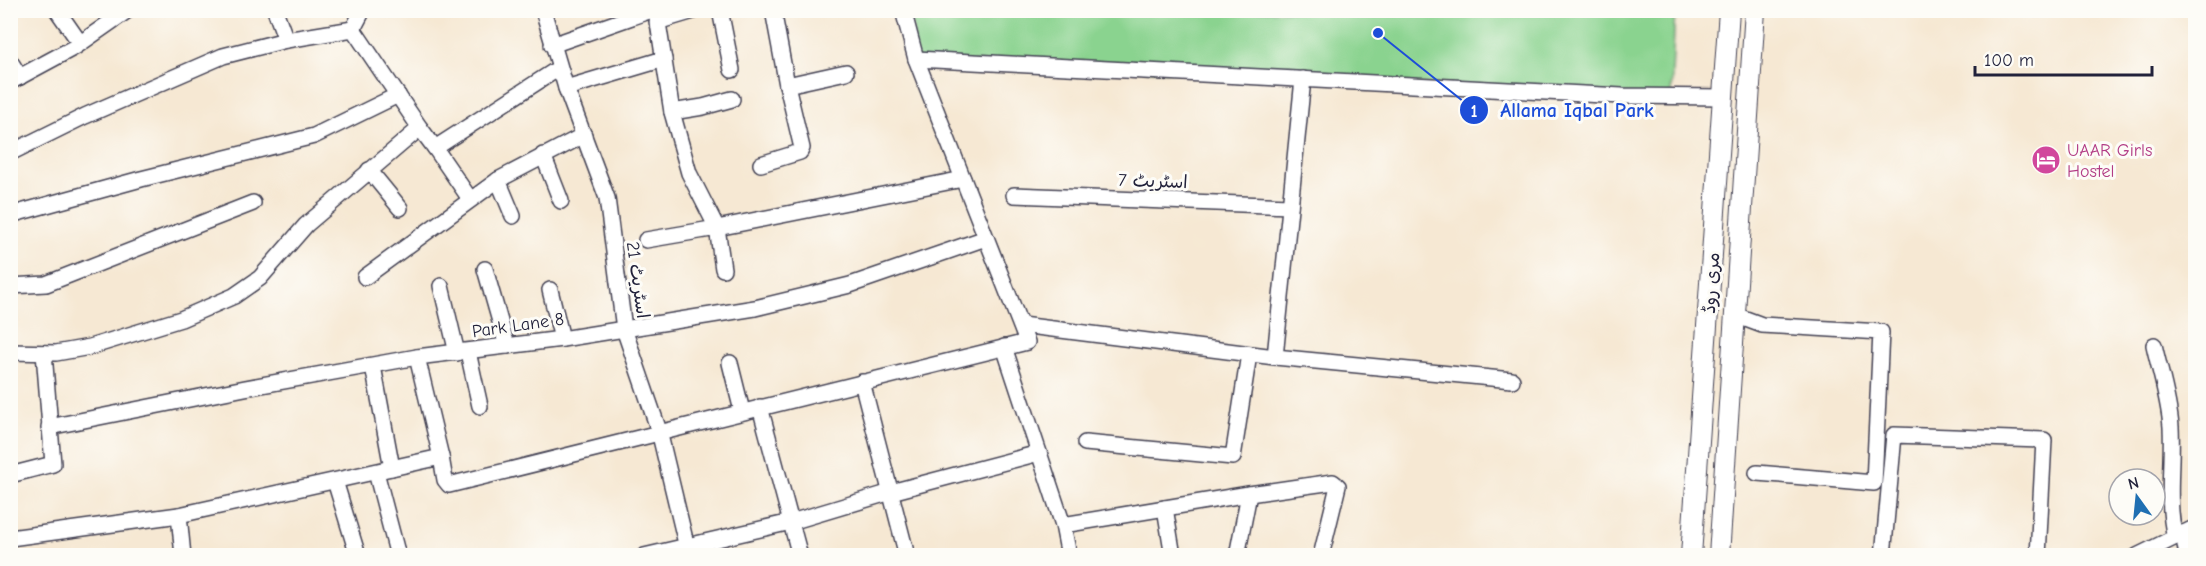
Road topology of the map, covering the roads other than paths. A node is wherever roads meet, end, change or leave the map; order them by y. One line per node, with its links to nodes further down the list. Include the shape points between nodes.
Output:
1 (57, 10): 15 (street)
2 (275, 10): 14 (street)
3 (363, 10): 13 (street)
4 (543, 10): 16 (street, اسٹریٹ 21)
5 (698, 10): 12 (street)
6 (720, 10): 21 (street)
7 (773, 10): 25 (street)
8 (903, 10): 18 (street)
9 (1729, 10): 28 (main road, مری روڈ)
10 (1755, 10): 57 (main road, مری روڈ)
11 (125, 11): 15 (street)
12 (655, 14): 16 (street); 17 (street)
13 (354, 29): 14 (street); 27 (street)
14 (286, 40): 34 (street, via 223,56)
15 (80, 43): 24 (street)
16 (552, 45): 20 (street, اسٹریٹ 21)
17 (664, 59): 26 (street); 30 (street)
18 (916, 59): 23 (street); 38 (street)
19 (10, 61): 24 (street)
20 (560, 68): 26 (street, اسٹریٹ 21); 33 (street)
21 (732, 70)
22 (846, 72): 25 (street)
23 (1303, 79): 28 (street, via 1622,96); 44 (street)
24 (15, 80)
25 (787, 85): 36 (street, via 802,150)
26 (566, 88): 32 (street, اسٹریٹ 21)
27 (398, 94): 31 (street); 46 (street, via 314,136)
28 (1724, 97): 105 (main road, مری روڈ)
29 (732, 99): 30 (street)
30 (672, 112): 48 (street, via 689,173)
31 (420, 128): 33 (street); 37 (street)
32 (584, 135): 35 (street); 59 (street, اسٹریٹ 21, via 607,198)
33 (435, 148): 41 (street)
34 (10, 153)
35 (543, 155): 39 (street); 42 (street)
36 (761, 164)
37 (369, 170): 45 (street); 66 (street, via 306,225 260,278 234,296 181,319 90,347)
38 (963, 179): 48 (street); 49 (street)
39 (498, 180): 41 (street); 47 (street)
40 (1014, 195): 44 (street, اسٹریٹ 7)
41 (470, 199): 53 (street)
42 (561, 201)
43 (253, 203): 54 (street, via 46,284)
44 (1290, 206): 69 (street)
45 (400, 208)
46 (10, 214)
47 (513, 216)
48 (717, 228): 50 (street); 52 (street)
49 (986, 238): 58 (street); 59 (street, Park Lane 8, via 850,285 754,308)
50 (646, 240)
51 (485, 269): 62 (street)
52 (723, 269)
53 (365, 277)
54 (10, 286)
55 (441, 286): 65 (street)
56 (549, 290): 60 (street)
57 (1735, 315): 83 (street, via 1762,325 1881,332 1874,483); 106 (main road, مری روڈ)
58 (1021, 325): 63 (street, via 1027,342); 67 (street)
59 (624, 329): 60 (street, Park Lane 8); 78 (street, اسٹریٹ 21)
60 (562, 339): 62 (street, Park Lane 8)
61 (2154, 345): 92 (street, via 2170,417 2170,505)
62 (507, 346): 65 (street, Park Lane 8)
63 (1004, 347): 73 (street); 80 (street)
64 (10, 352): 66 (street)
65 (463, 352): 68 (street, Park Lane 8); 74 (street)
66 (44, 353): 77 (street)
67 (1248, 354): 69 (street); 79 (street, via 1233,457)
68 (417, 357): 71 (street, Park Lane 8); 81 (street)
69 (1275, 357): 72 (street)
70 (730, 363): 76 (street)
71 (373, 366): 77 (street, Park Lane 8); 82 (street)
72 (1512, 380)
73 (862, 382): 75 (street); 86 (street)
74 (480, 406)
75 (760, 407): 76 (street); 90 (street)
76 (742, 411): 78 (street)
77 (49, 427): 84 (street, via 53,464)
78 (659, 431): 81 (street, via 449,484); 94 (street, اسٹریٹ 21)
79 (1084, 443)
80 (1039, 453): 86 (street); 91 (street)
81 (441, 457): 82 (street)
82 (384, 470): 85 (street); 97 (street)
83 (1757, 473)
84 (10, 475)
85 (335, 481): 89 (street); 96 (street)
86 (891, 492): 90 (street); 100 (street)
87 (1249, 494): 88 (street); 103 (street); 104 (street, via 1336,483)
88 (1165, 508): 91 (street); 102 (street)
89 (179, 515): 93 (street); 95 (street)
90 (791, 522): 94 (street); 99 (street)
91 (1063, 525): 101 (street)
92 (2185, 532): 109 (street); 110 (street)
93 (10, 538)
94 (687, 550): 98 (street)
95 (183, 555)
96 (358, 555)
97 (398, 555)
98 (644, 555)
99 (800, 555)
100 (907, 555)
101 (1069, 555)
102 (1173, 555)
103 (1237, 555)
104 (1321, 555)
105 (1691, 555)
106 (1719, 555)
107 (1883, 555): 108 (street, via 1894,435 2043,440)
108 (2038, 555)
109 (2137, 555)
110 (2187, 555)

